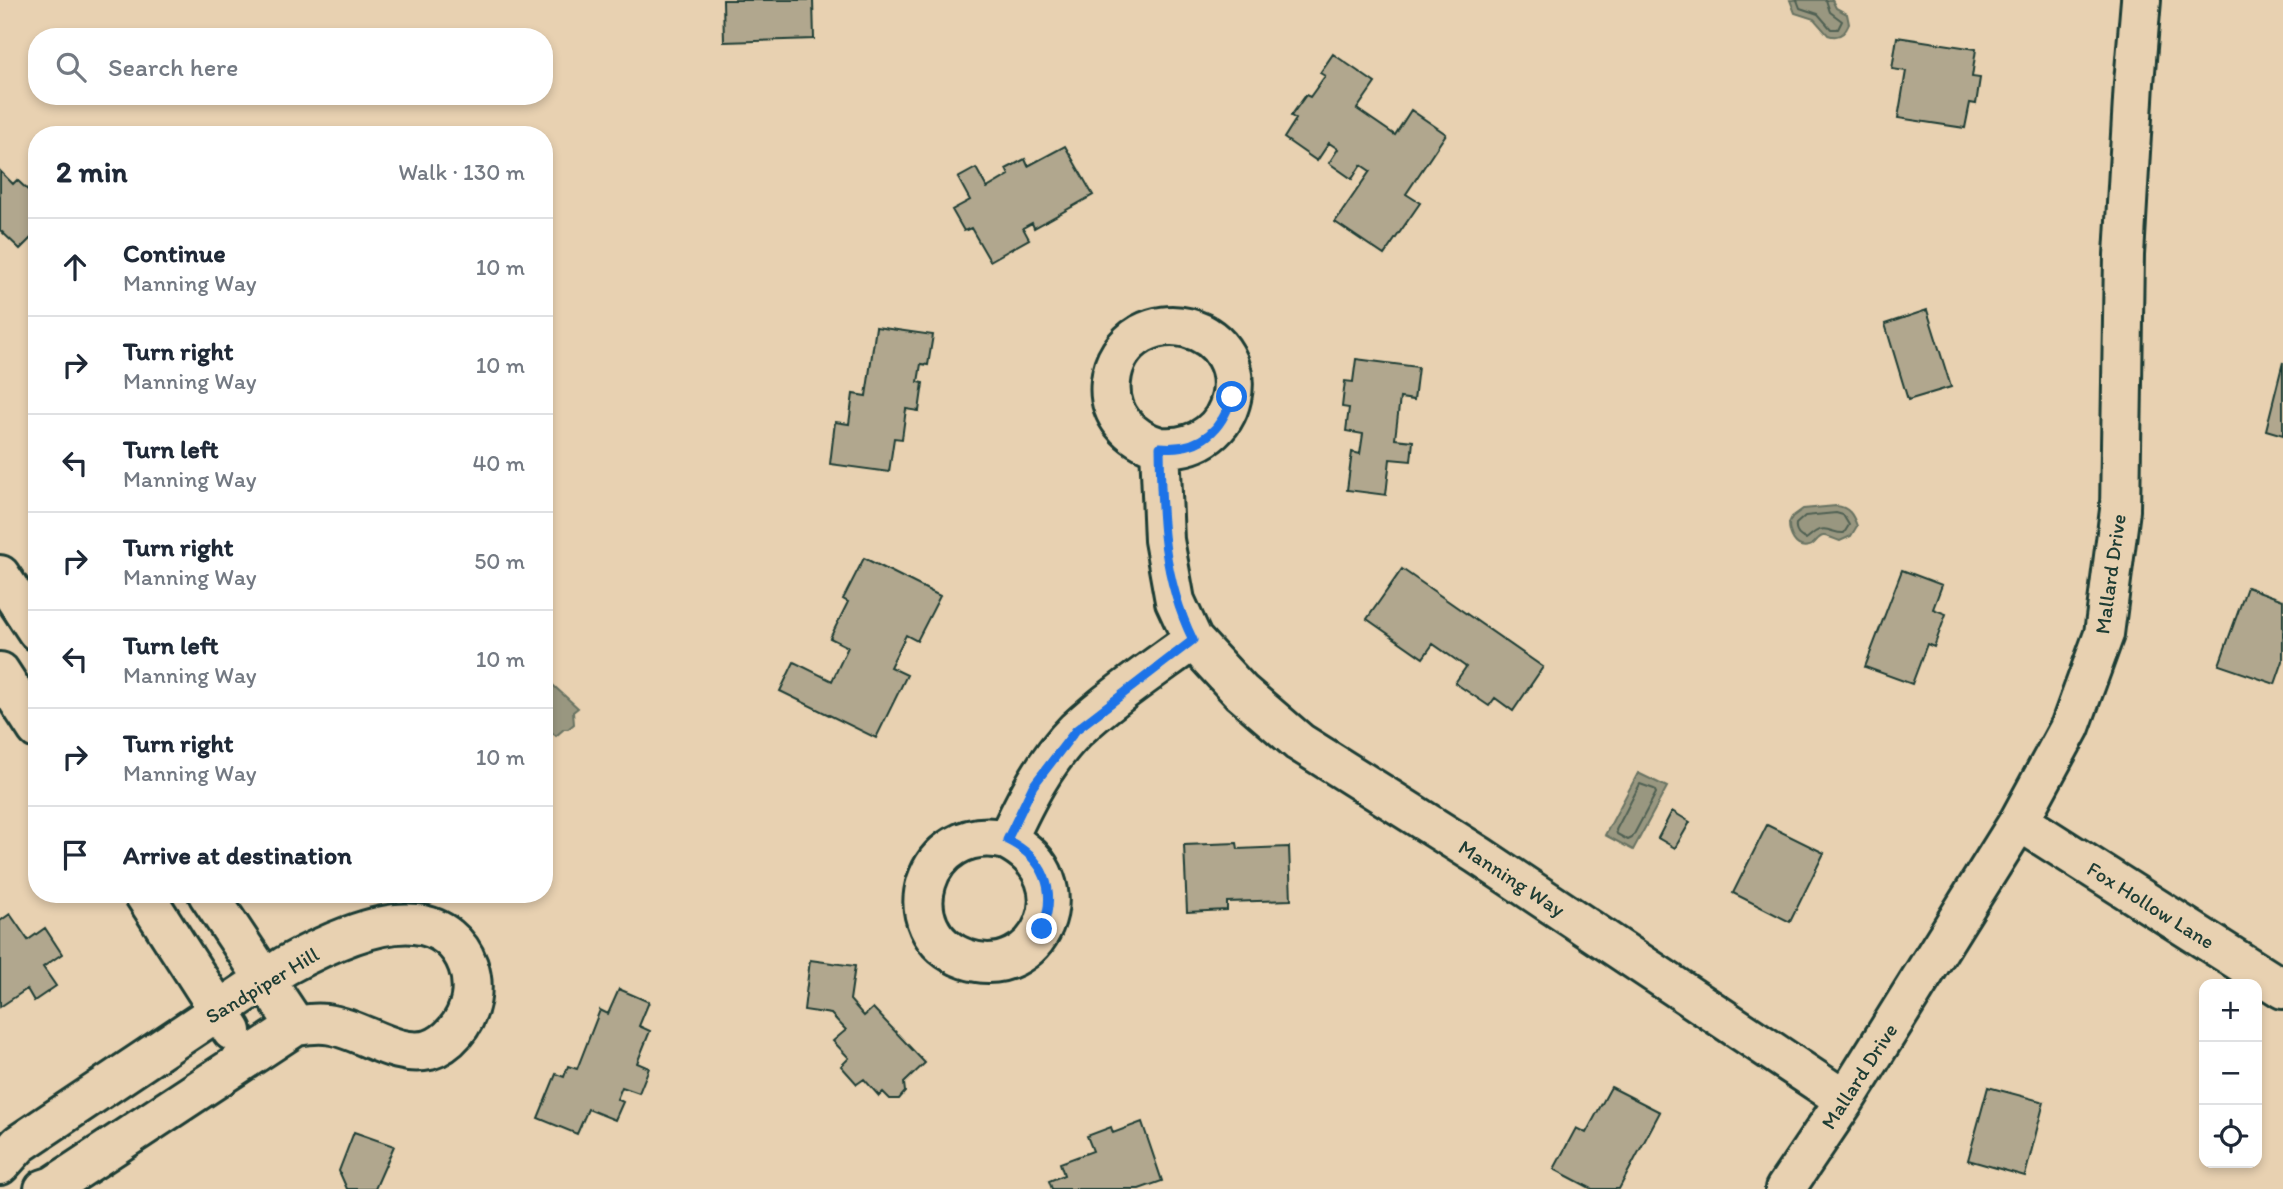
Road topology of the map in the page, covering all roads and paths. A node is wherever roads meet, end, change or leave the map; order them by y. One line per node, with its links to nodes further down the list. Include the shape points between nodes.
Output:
1 (2141, 0): 8 (street, Mallard Drive, via 2124,255 2120,510 2104,634 2070,727)
2 (1160, 447): 5 (street, Manning Way, via 1168,569 1175,601)
3 (0, 575): 4 (street)
4 (28, 617)
5 (1193, 640): 9 (street, via 1076,730 1033,786); 17 (street, Manning Way, via 1241,692 1298,742 1478,855)
6 (0, 672): 7 (street)
7 (28, 715)
8 (2019, 821): 13 (street, Fox Hollow Lane); 17 (street, Mallard Drive)
9 (1007, 840)
10 (150, 903): 14 (street)
11 (214, 903): 12 (street)
12 (266, 979): 14 (street, Sandpiper Hill); 15 (street); 15 (street, Sandpiper Hill, via 321,948 404,923 419,924 450,938 467,959 473,986 468,1013 452,1035 430,1049 402,1049 330,1024)
13 (2283, 989)
14 (219, 1010): 16 (street); 18 (street, Sandpiper Hill, via 19,1144)
15 (296, 1026): 16 (street, Sandpiper Hill)
16 (247, 1056): 19 (street, Sandpiper Hill)
17 (1845, 1100): 20 (street, Mallard Drive)
18 (0, 1165)
19 (44, 1189)
20 (1785, 1189)

